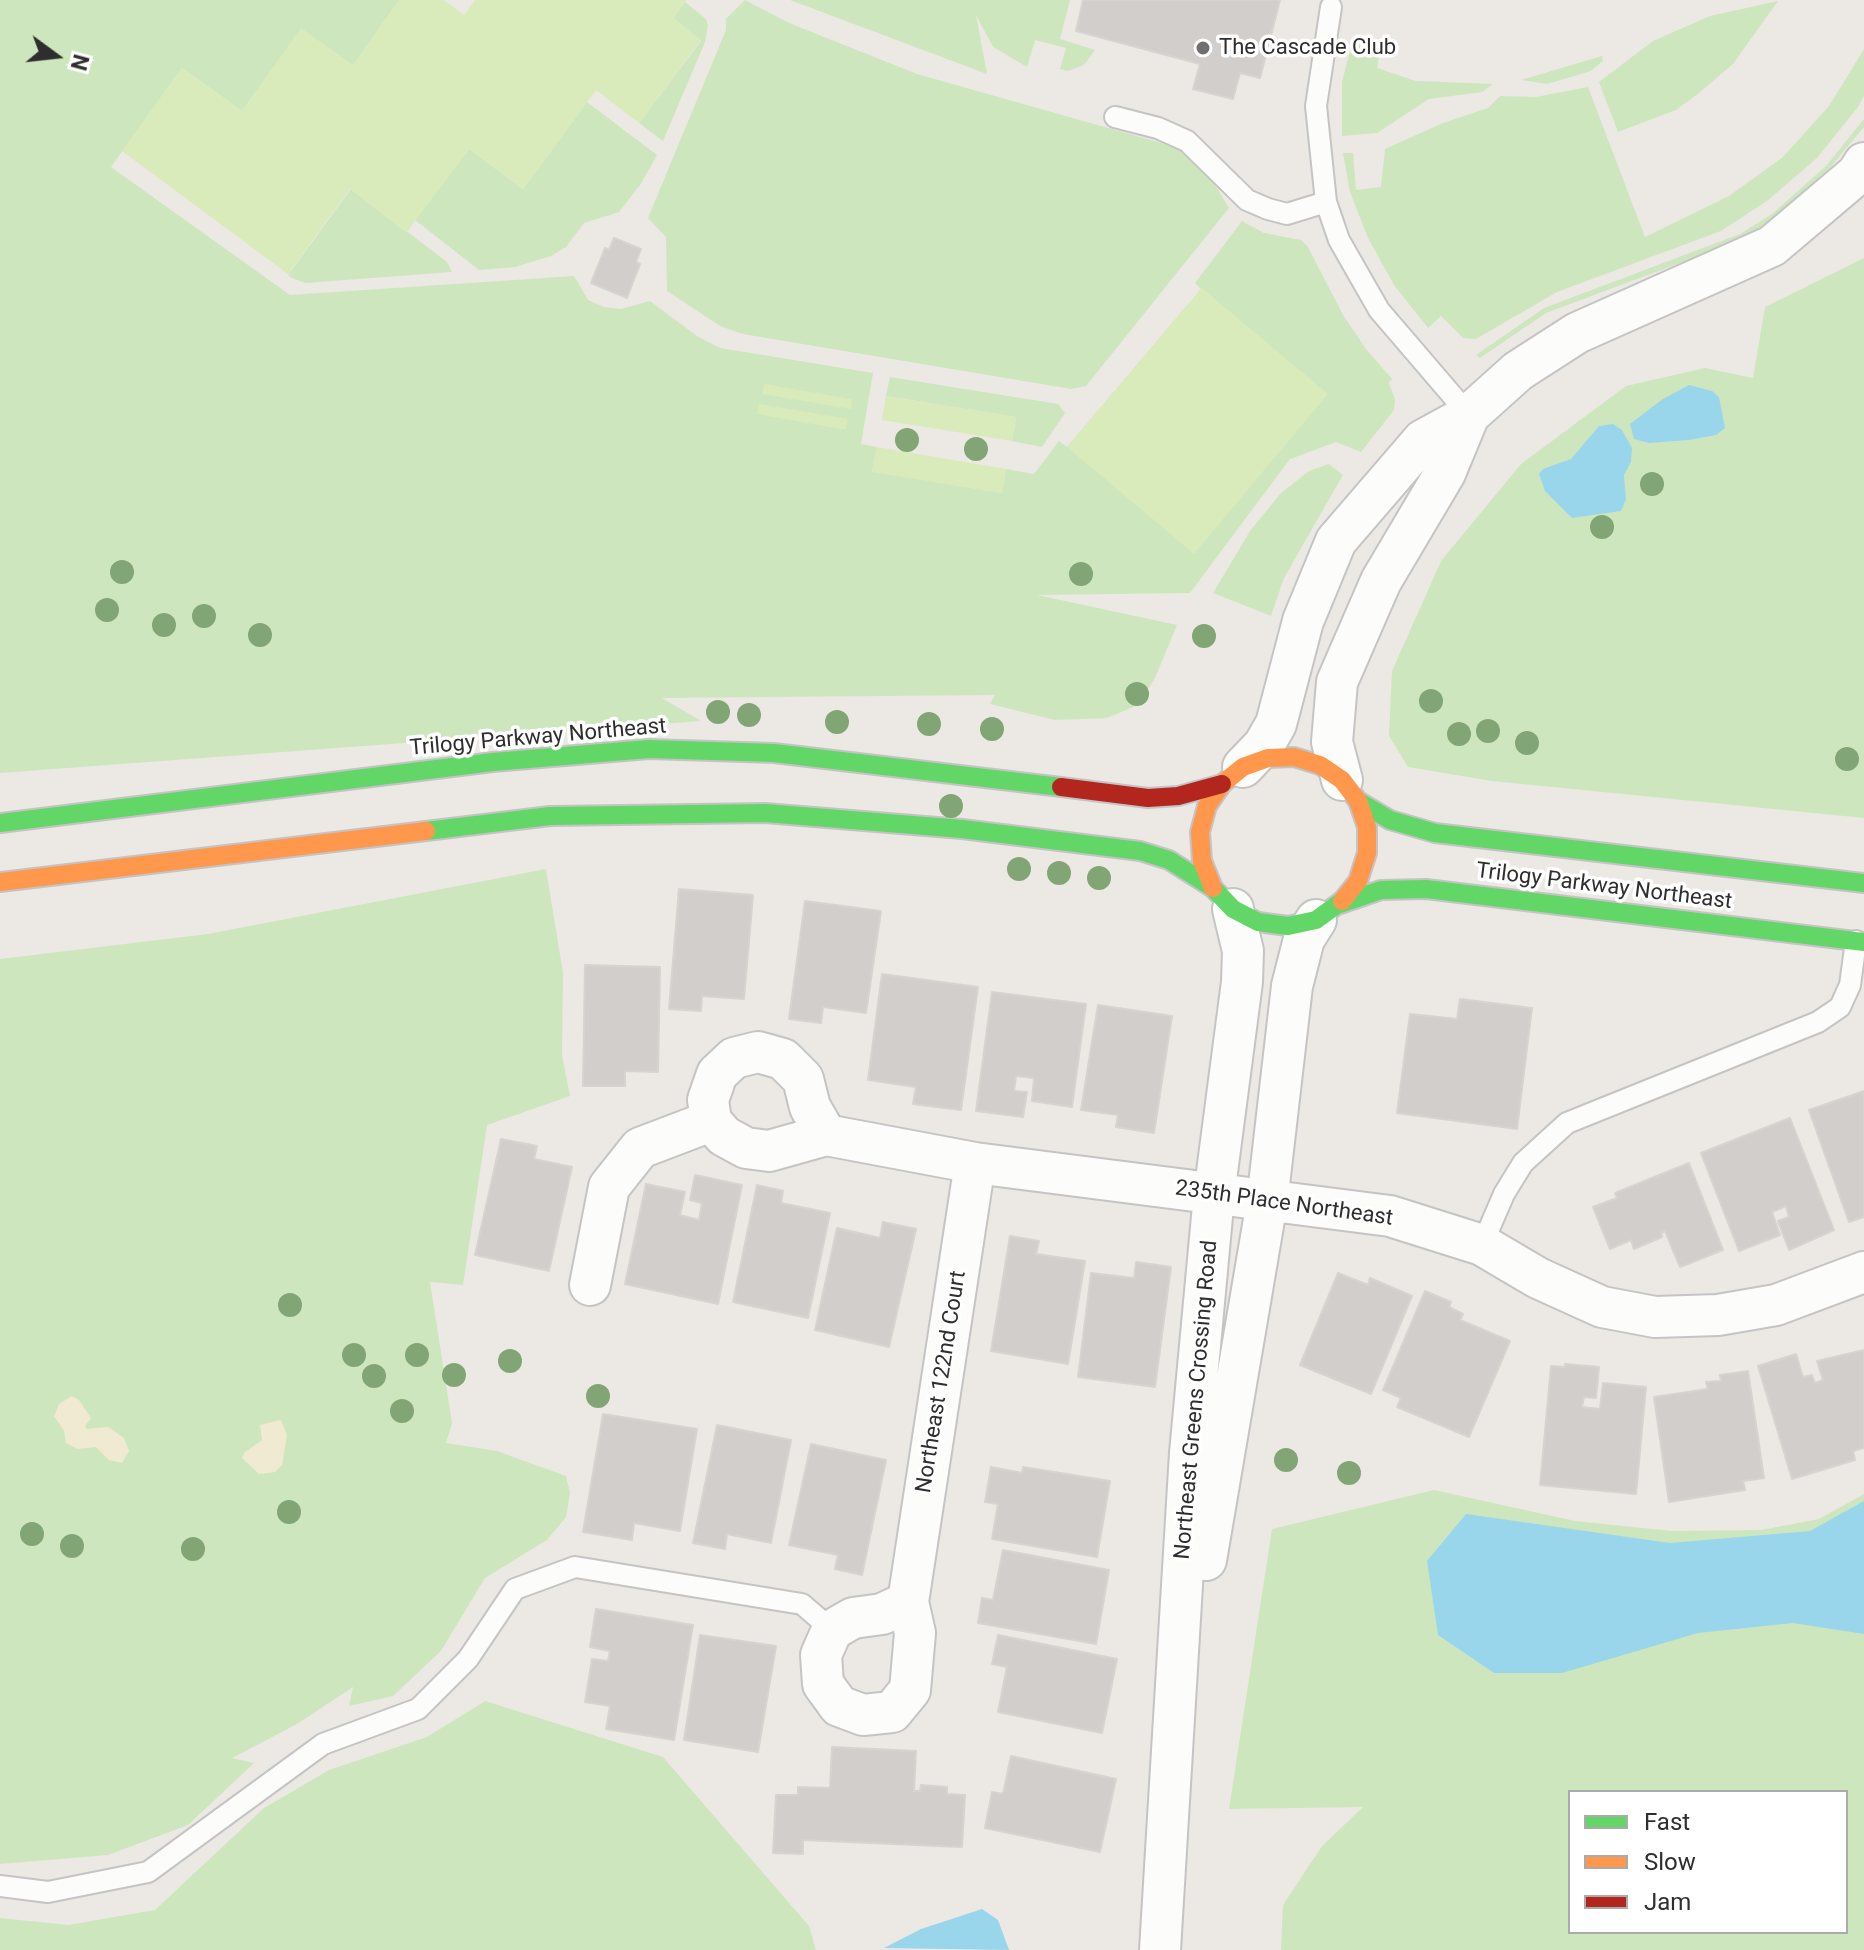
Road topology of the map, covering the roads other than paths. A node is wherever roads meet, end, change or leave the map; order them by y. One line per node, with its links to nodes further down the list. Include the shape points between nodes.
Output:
1 (1331, 7): 4 (lane, via 1316,106)
2 (1115, 117): 4 (lane, via 1187,141 1247,200 1268,209 1287,214)
3 (1864, 163): 5 (street, via 1772,246 1577,333 1518,371)
4 (1326, 202): 5 (lane, via 1339,240 1379,310)
5 (1469, 415): 6 (street, via 1423,440 1336,541 1303,621 1276,724 1264,745); 7 (street, via 1445,473 1381,581 1337,682 1332,742)
6 (1232, 775): 7 (street, via 1268,758 1294,757 1320,765); 8 (street, Trilogy Parkway Northeast, via 1178,796 1148,798 883,763 649,749 493,762); 11 (street, via 1207,806 1200,832 1202,861)
7 (1350, 790): 10 (street, Trilogy Parkway Northeast, via 1390,820 1435,833); 12 (street, via 1367,827 1367,853 1358,881)
8 (0, 823)
9 (0, 882): 11 (street, via 550,816 765,813 1140,851 1169,860)
10 (1864, 883)
11 (1223, 899): 12 (street, via 1258,922 1288,926); 17 (street, Northeast Greens Crossing Road, via 1243,951)
12 (1328, 912): 13 (street, Trilogy Parkway Northeast, via 1381,890 1426,889); 18 (street, Northeast Greens Crossing Road, via 1304,939 1292,986)
13 (1860, 942): 19 (lane, via 1840,1007 1818,1022 1567,1123 1523,1163)
14 (711, 1121): 15 (street, 235th Place Northeast, via 746,1148 769,1151); 15 (street, via 708,1100 717,1074 734,1058 758,1052 783,1059 803,1079 810,1107); 21 (street, via 640,1148 609,1187)
15 (826, 1135): 16 (street, 235th Place Northeast)
16 (975, 1163): 17 (street, 235th Place Northeast); 22 (street, Northeast 122nd Court)
17 (1214, 1195): 18 (street, 235th Place Northeast); 24 (street, Northeast Greens Crossing Road, via 1190,1453)
18 (1267, 1202): 19 (street, 235th Place Northeast, via 1390,1216); 24 (street, Northeast Greens Crossing Road)
19 (1482, 1245): 20 (street, 235th Place Northeast, via 1602,1307 1655,1317 1718,1315 1776,1305)
20 (1864, 1272)
21 (590, 1285)
22 (908, 1602): 23 (street, via 882,1614 853,1618); 23 (street, Northeast 122nd Court, via 915,1661 910,1690 892,1712 863,1715 839,1706 823,1684 821,1655)
23 (832, 1630): 25 (lane, via 802,1604 575,1567 515,1589 468,1659 418,1709 323,1744 148,1872 48,1892)
24 (1173, 1749): 26 (street, Northeast Greens Crossing Road)
25 (0, 1886)
26 (1160, 1950)

